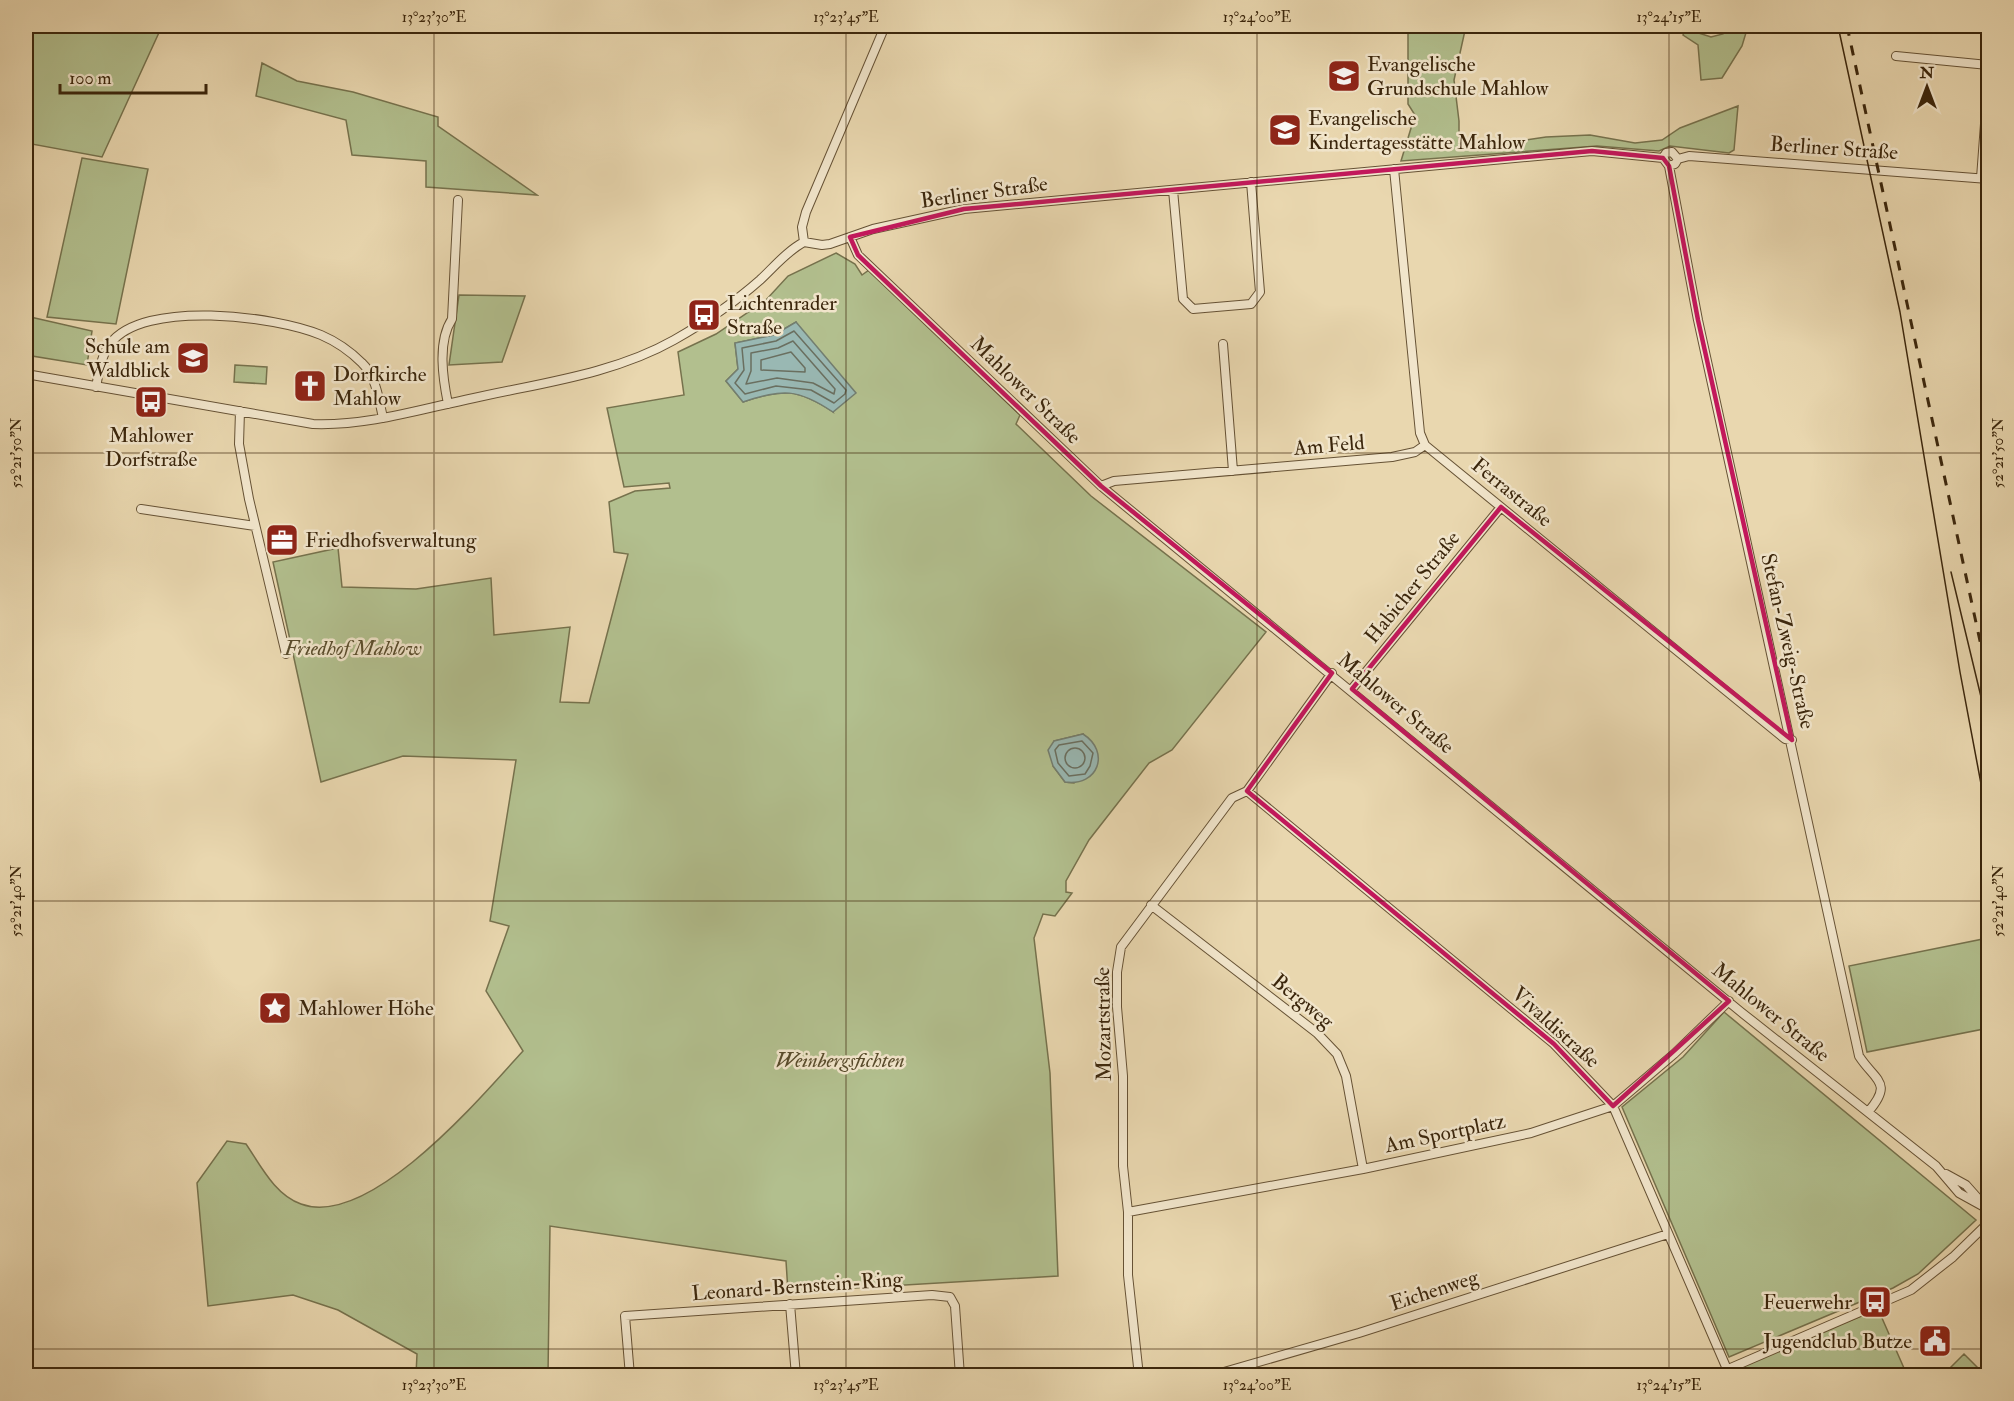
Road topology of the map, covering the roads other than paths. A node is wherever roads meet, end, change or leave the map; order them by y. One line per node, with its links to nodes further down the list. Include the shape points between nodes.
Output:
1 (885, 26): 14 (street, via 806,212)
2 (1896, 56): 3 (street)
3 (1989, 65)
4 (1989, 83): 9 (street)
5 (1663, 158): 6 (street, Berliner Straße, via 1672,152); 7 (street); 8 (street, Berliner Straße, via 1592,151)
6 (1678, 159): 7 (street); 9 (street, Berliner Straße, via 1689,156)
7 (1669, 166): 30 (street, Stefan-Zweig-Straße, via 1696,310)
8 (1394, 169): 10 (street, Berliner Straße); 21 (street, Ferrastraße, via 1420,433)
9 (1985, 178)
10 (1251, 182): 11 (street, Berliner Straße); 11 (street, via 1260,292 1251,304 1193,309 1183,299)
11 (1173, 190): 13 (street, Berliner Straße, via 964,209)
12 (458, 200): 18 (street, via 452,320 446,329 443,378)
13 (850, 237): 14 (street, Berliner Straße, via 822,245); 23 (street, Mahlower Straße, via 858,255)
14 (804, 242): 18 (street, via 709,319 673,341 605,369)
15 (1223, 344): 22 (street)
16 (26, 375): 17 (street)
17 (96, 387): 19 (street); 20 (street, via 99,366 110,344 127,330 177,316 240,318 302,328 335,342 363,364 372,377)
18 (448, 404): 20 (street)
19 (240, 411): 20 (street, via 313,424); 26 (street, via 239,444)
20 (383, 418)
21 (1425, 445): 22 (street, Am Feld, via 1392,457); 24 (street, Ferrastraße)
22 (1233, 471): 23 (street, Am Feld, via 1114,481)
23 (1101, 486): 28 (street, Mahlower Straße)
24 (1501, 507): 29 (street, Habicher Straße); 30 (street, Ferrastraße, via 1785,739)
25 (141, 509): 26 (street)
26 (255, 526): 27 (street)
27 (286, 654)
28 (1332, 673): 29 (street, Mahlower Straße); 31 (street, Mozartstraße)
29 (1352, 689): 33 (street, Mahlower Straße)
30 (1792, 740): 35 (street, Stefan-Zweig-Straße, via 1859,1056 1882,1087 1881,1096)
31 (1247, 791): 32 (street, Mozartstraße, via 1232,798); 34 (street, Vivaldistraße, via 1554,1044)
32 (1151, 905): 36 (street, Bergweg, via 1317,1033 1337,1054 1346,1076); 38 (street, Mozartstraße, via 1121,946 1117,972)
33 (1728, 1001): 34 (street, Am Sportplatz); 35 (street, Mahlower Straße)
34 (1613, 1106): 36 (street, Am Sportplatz, via 1531,1133); 40 (street, Vivaldistraße)
35 (1868, 1112): 37 (street, Mahlower Straße, via 1942,1172 1959,1193)
36 (1363, 1169): 38 (street, Am Sportplatz)
37 (1988, 1210)
38 (1128, 1212): 46 (street, Mozartstraße, via 1128,1275)
39 (1989, 1222): 42 (street, via 1911,1290)
40 (1668, 1234): 42 (street, Vivaldistraße); 47 (street, Eichenweg, via 1359,1333)
41 (790, 1304): 43 (street, Leonard-Bernstein-Ring, via 626,1316); 44 (street); 45 (street, Leonard-Bernstein-Ring, via 932,1295 950,1298 956,1306)
42 (1729, 1372): 48 (street)
43 (630, 1376)
44 (796, 1376)
45 (960, 1376)
46 (1139, 1376)
47 (1210, 1376)
48 (1712, 1376)

